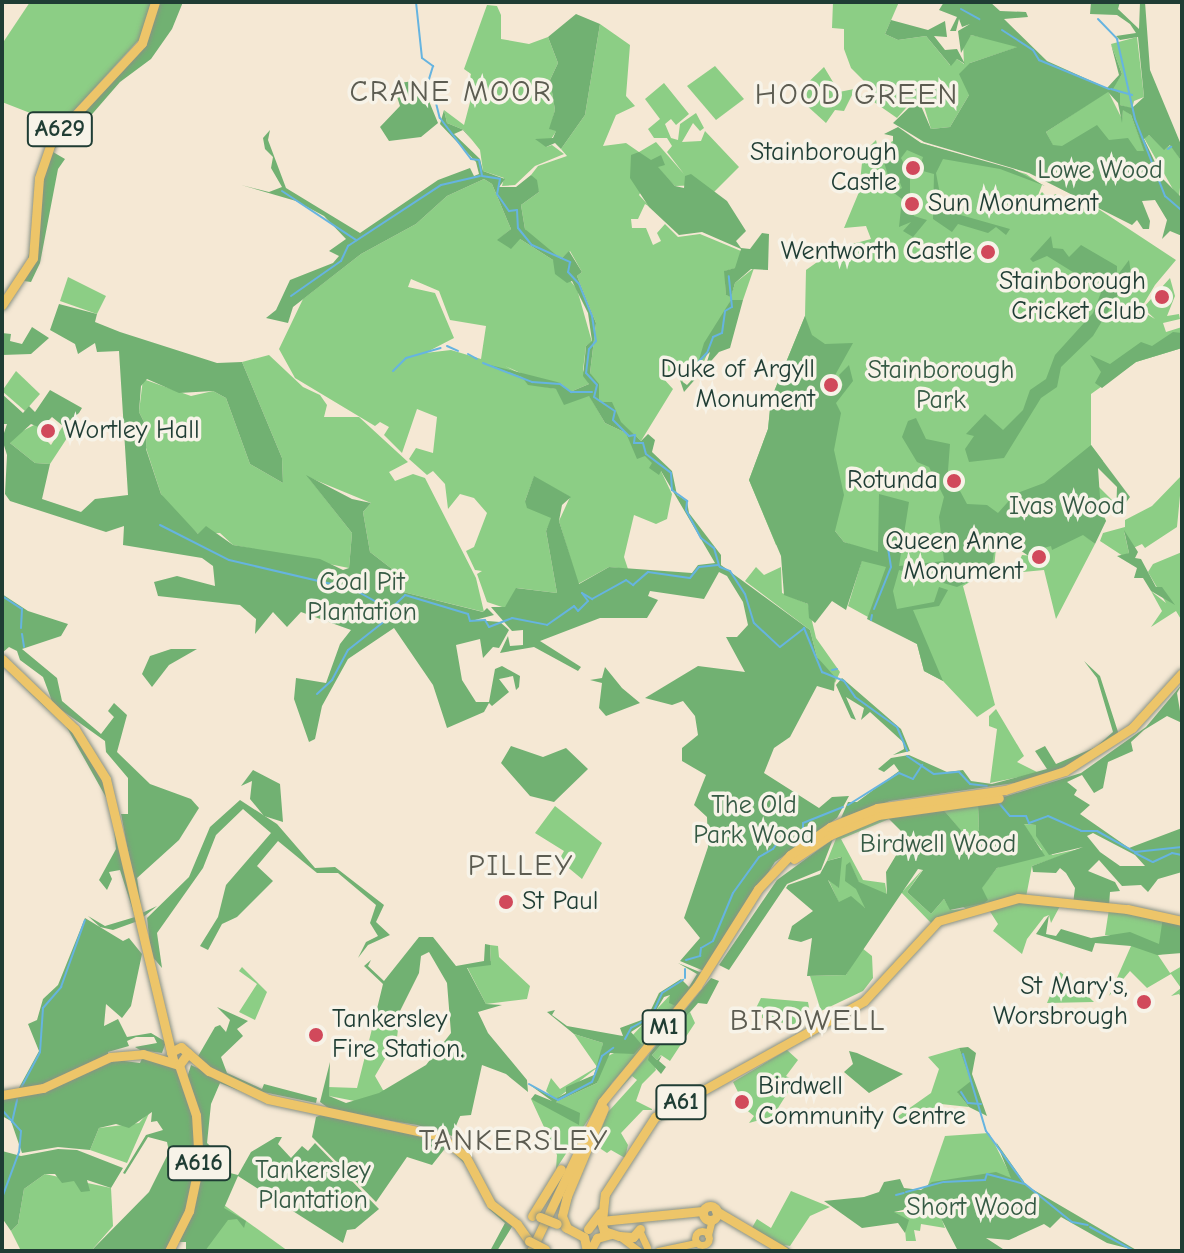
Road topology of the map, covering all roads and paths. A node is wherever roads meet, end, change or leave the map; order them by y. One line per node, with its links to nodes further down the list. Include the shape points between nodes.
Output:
1 (155, 2): 2 (highway, A629, via 142,43 52,140 39,178 33,258)
2 (2, 305)
3 (2, 659): 9 (highway, A616, via 75,729 103,771)
4 (1182, 673): 6 (highway, M1, via 1132,728 1065,771 1005,790 897,803)
5 (1182, 679): 6 (highway, M1, via 1125,739 1060,779 997,798 897,810)
6 (845, 824): 7 (highway, M1)
7 (830, 831): 11 (highway, M1, via 765,888 700,988); 14 (highway, M1, via 797,849 764,882 697,986 624,1072)
8 (1182, 921): 19 (highway, A61, via 1127,909 1018,898 938,921 864,1001 655,1117)
9 (179, 1059): 10 (highway, via 110,1057 43,1088); 12 (highway, via 256,1094); 32 (highway, A616, via 196,1115 199,1164 189,1211)
10 (2, 1095)
11 (604, 1108): 25 (highway, via 569,1189 562,1216); 30 (highway, M1)
12 (306, 1109): 13 (highway); 13 (highway, via 317,1102)
13 (327, 1113): 15 (highway)
14 (592, 1119): 20 (highway); 30 (highway, M1)
15 (399, 1124): 16 (highway); 17 (highway)
16 (440, 1133): 17 (highway); 18 (highway, via 457,1136)
17 (452, 1142): 18 (highway)
18 (465, 1153): 21 (highway, via 489,1202)
19 (602, 1207): 23 (highway); 26 (highway)
20 (533, 1217): 21 (highway); 25 (highway, bridge); 30 (highway)
21 (510, 1218): 30 (highway)
22 (630, 1218): 23 (highway); 24 (highway); 27 (highway)
23 (604, 1220): 26 (highway); 28 (highway)
24 (709, 1221): 27 (highway, via 656,1219); 29 (main road); 29 (main road, via 706,1243); 35 (highway); 36 (highway)
25 (566, 1228): 26 (highway); 34 (highway, via 585,1238)
26 (588, 1229)
27 (640, 1230): 28 (highway, via 633,1237); 31 (main road)
28 (615, 1235): 31 (main road); 34 (highway, via 597,1238)
29 (694, 1241): 31 (main road)
30 (534, 1244): 33 (highway, M1)
31 (651, 1250)
32 (169, 1251)
33 (523, 1251)
34 (588, 1251)
35 (777, 1251)
36 (784, 1251)

